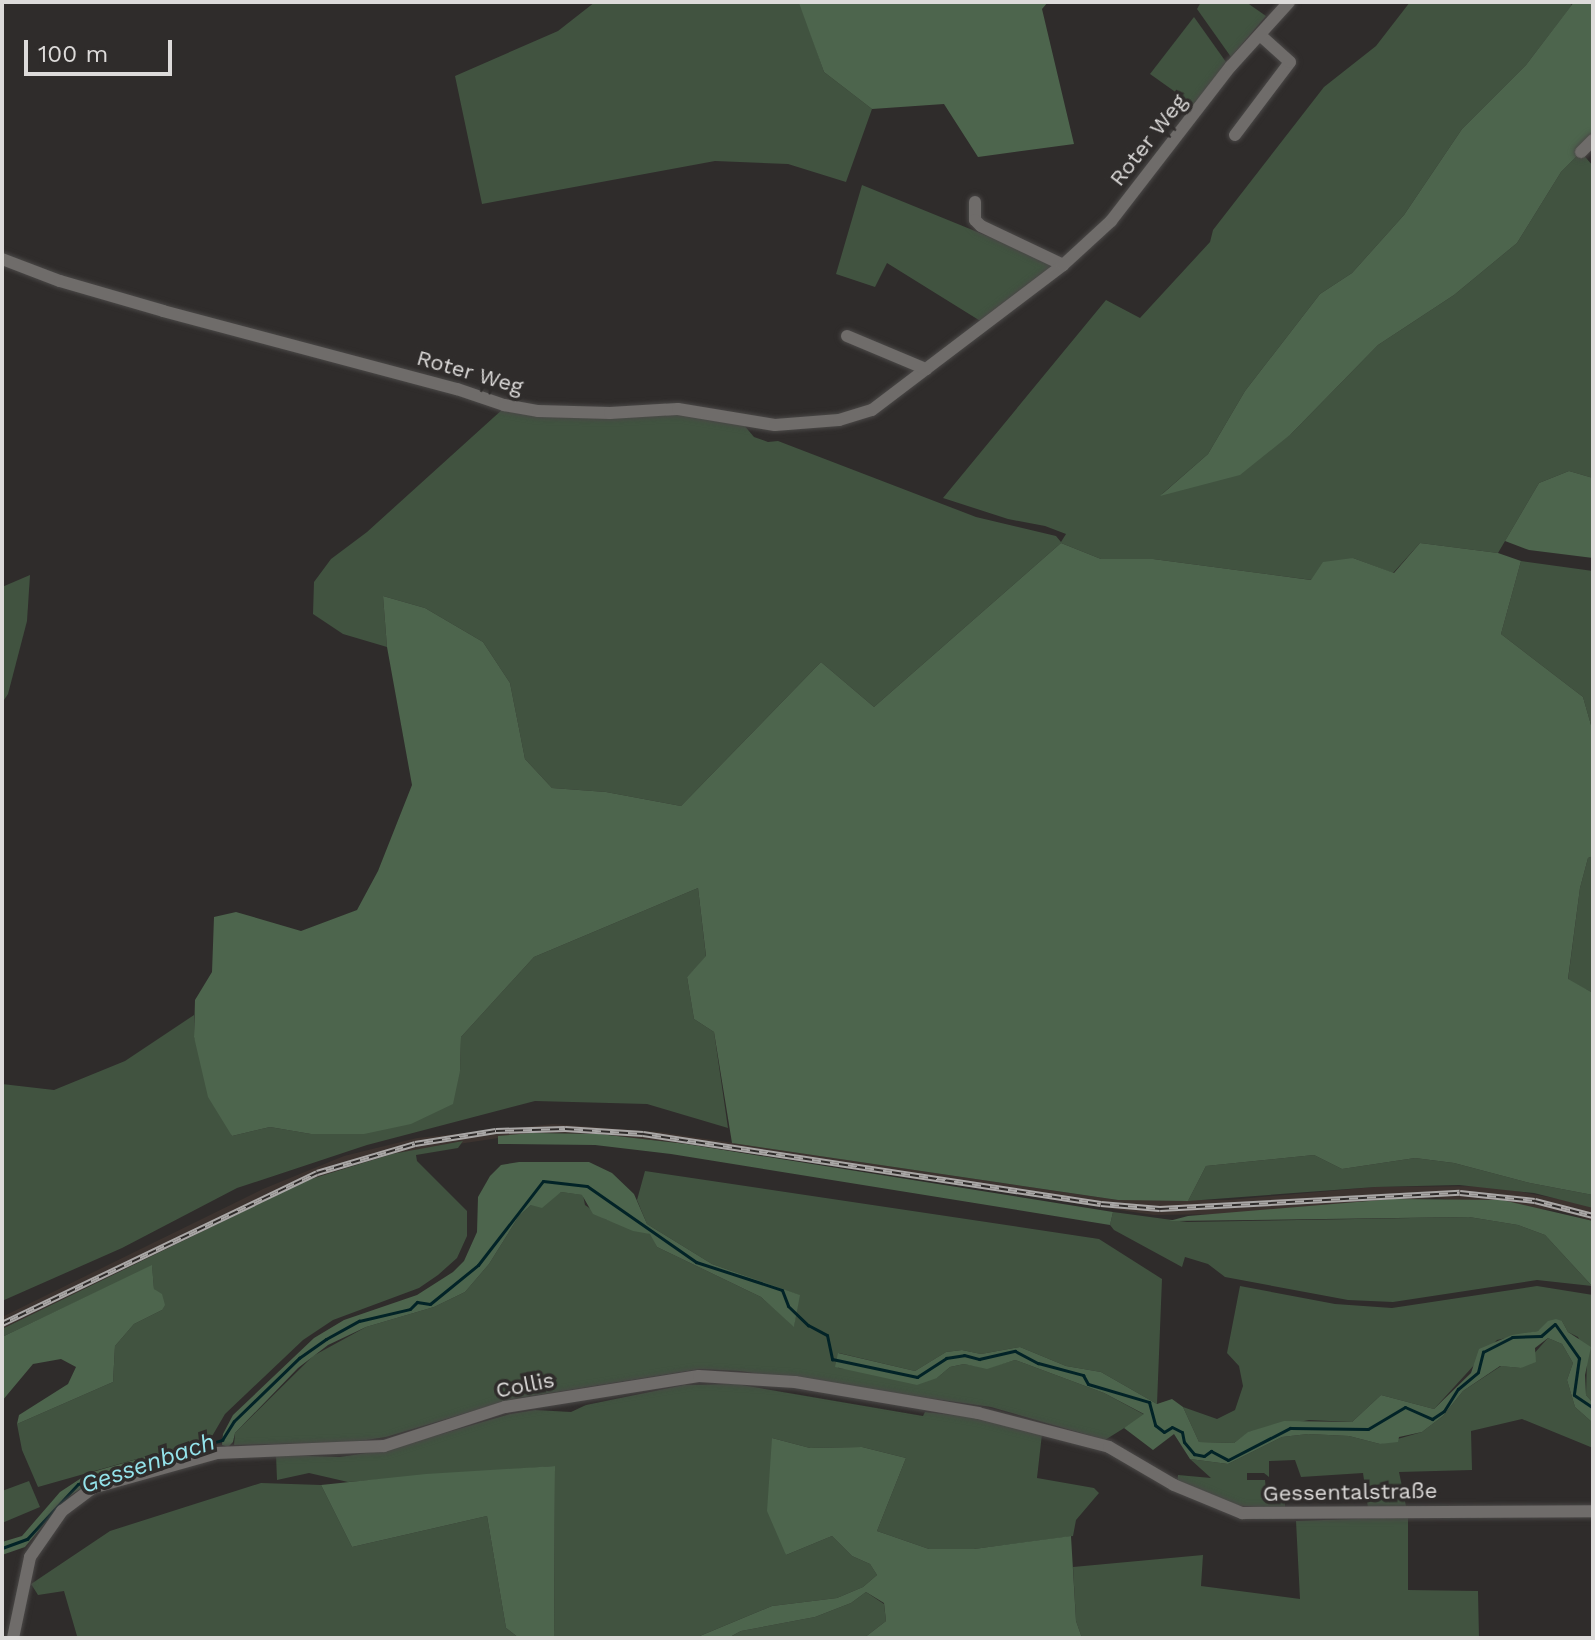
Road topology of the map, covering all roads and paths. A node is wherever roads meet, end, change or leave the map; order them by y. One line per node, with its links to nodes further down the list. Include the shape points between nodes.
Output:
1 (1289, 2): 2 (street, Roter Weg)
2 (1260, 35): 3 (street, via 1290,62); 8 (street, Roter Weg, via 1111,221)
3 (1235, 135)
4 (1593, 140): 5 (street)
5 (1581, 152)
6 (975, 202): 8 (street, via 975,220 981,226)
7 (2, 259): 10 (street, Roter Weg, via 163,311 538,411 678,409 775,425 839,420 872,410)
8 (1063, 265): 10 (street, Roter Weg)
9 (847, 336): 10 (street)
10 (926, 369)
11 (795, 1382): 12 (street, Gessentalstraße, via 978,1413 1109,1447 1174,1485 1242,1513); 13 (street, Collis, via 699,1376 653,1381 505,1407 384,1446 217,1453 92,1488 62,1511 30,1557)
12 (1593, 1511)
13 (13, 1638)

